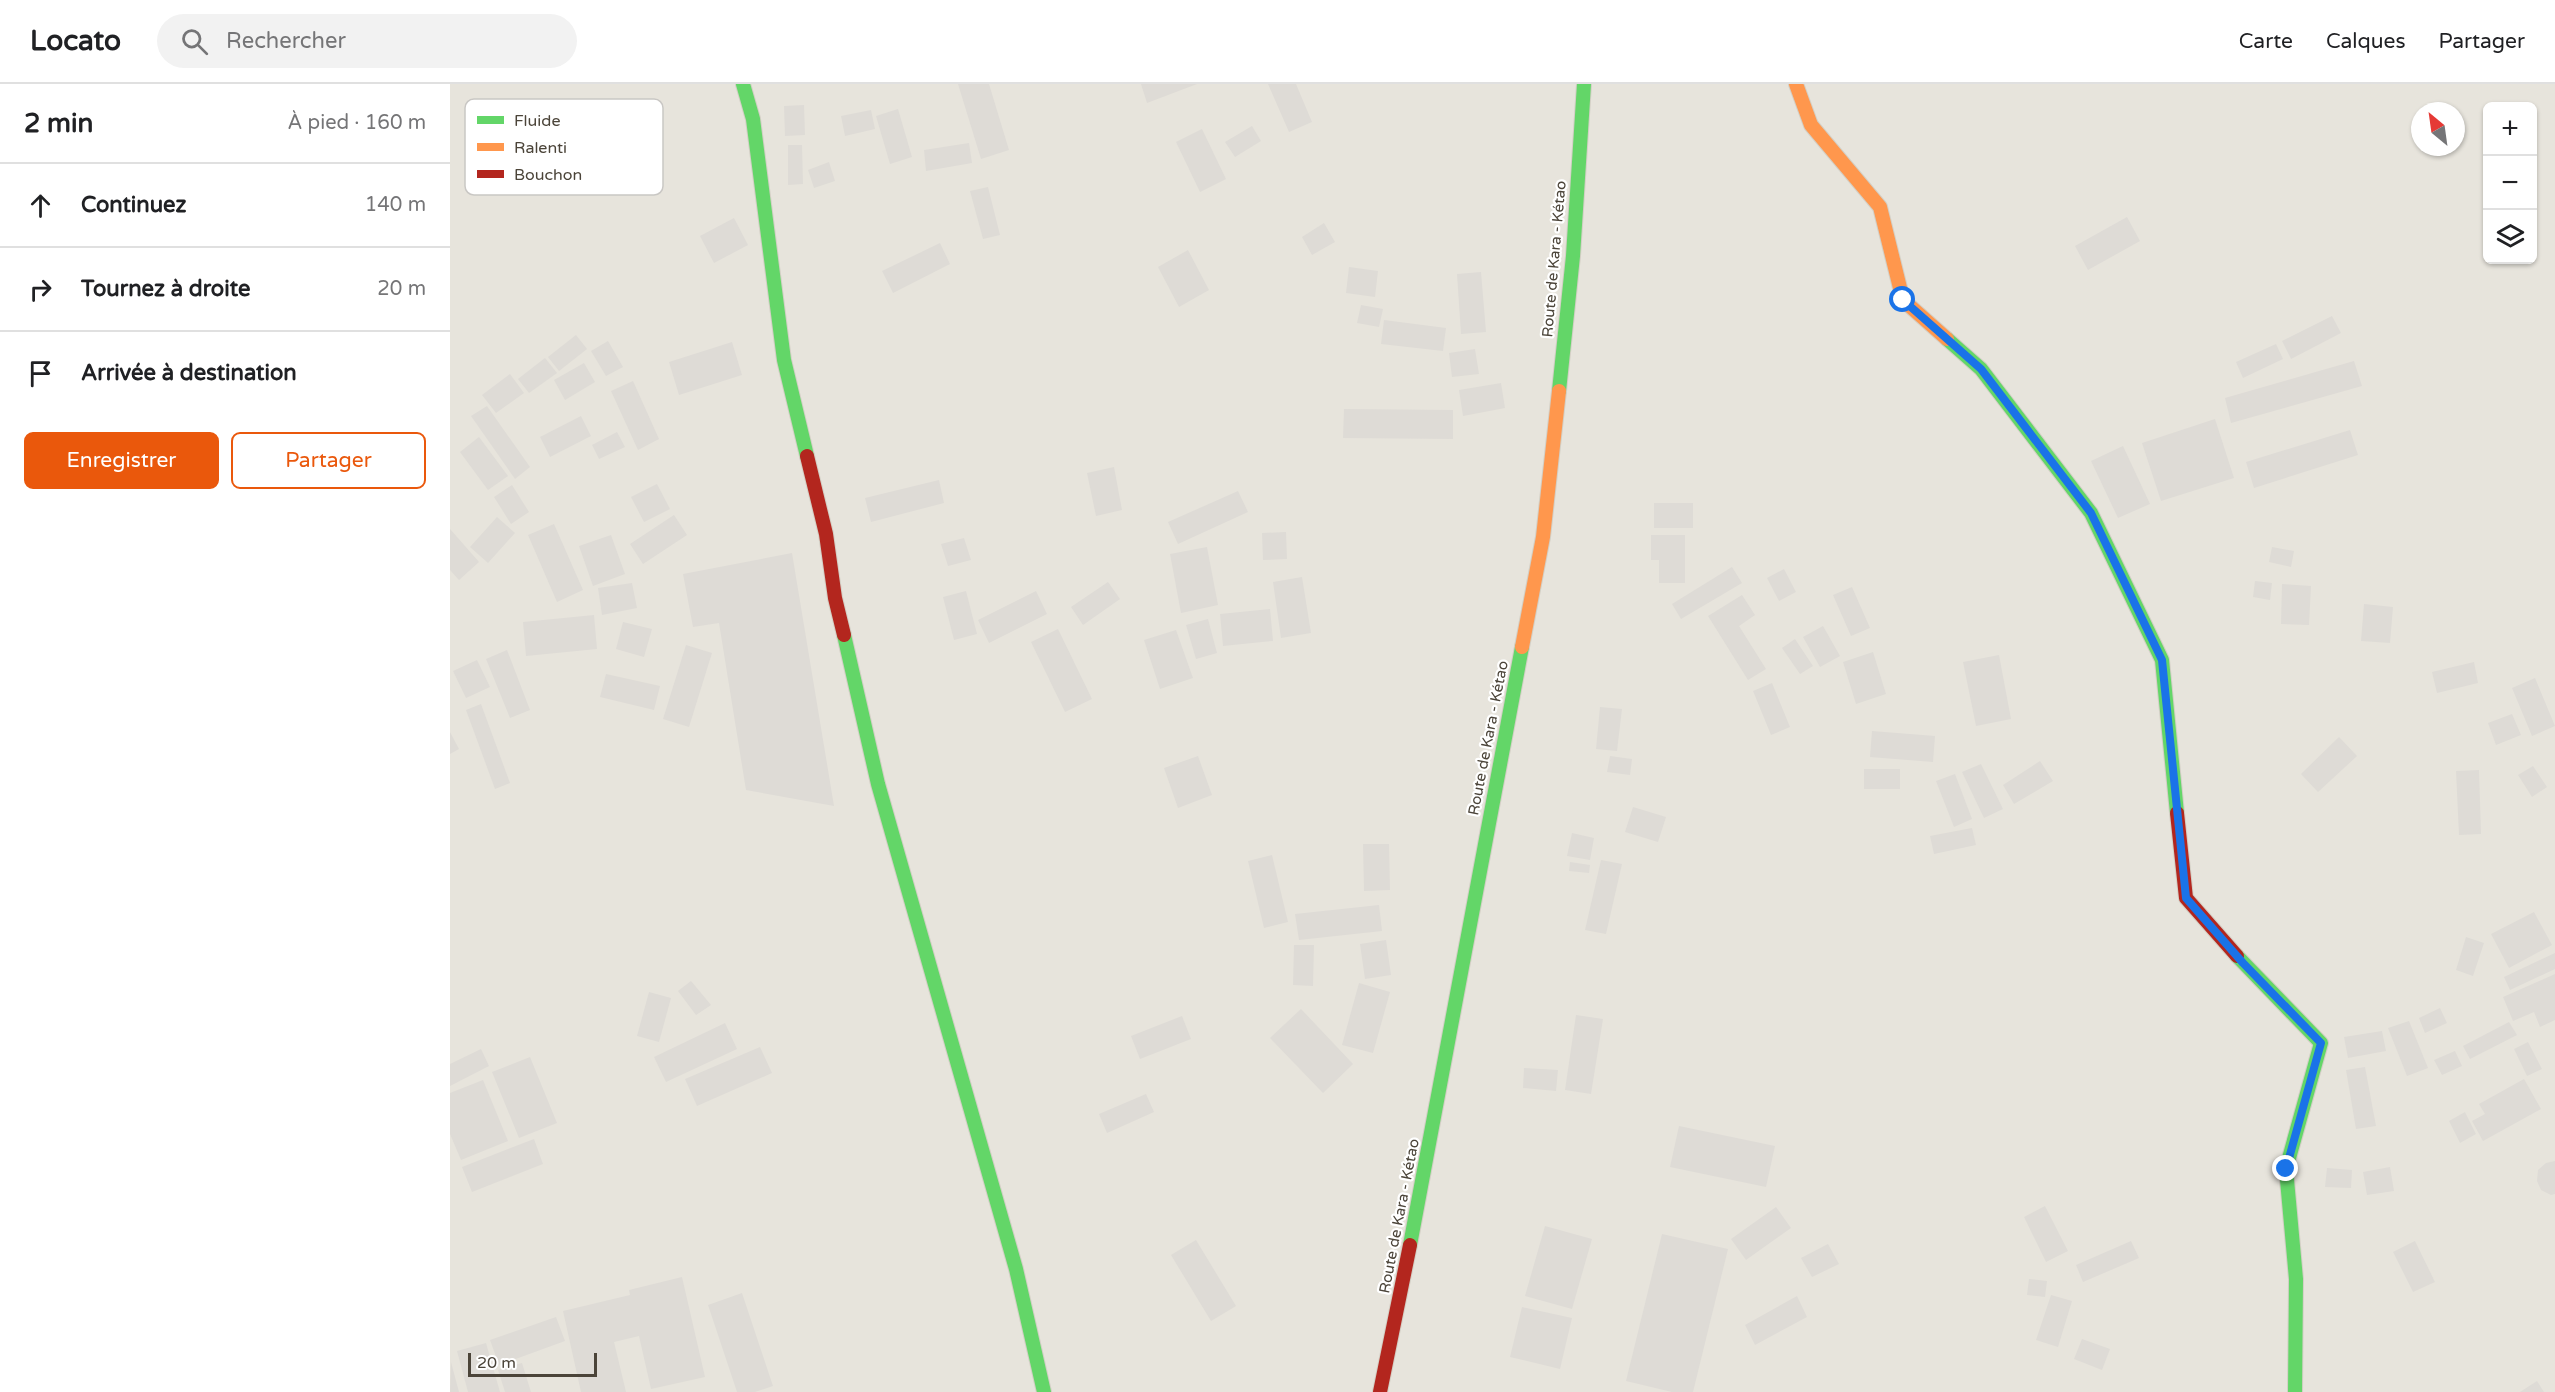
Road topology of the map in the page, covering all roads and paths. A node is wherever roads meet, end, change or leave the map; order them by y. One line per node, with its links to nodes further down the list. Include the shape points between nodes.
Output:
1 (743, 84): 4 (street, via 753,119 784,360 826,534 836,598 875,772 1016,1269)
2 (1584, 84): 5 (street, Route de Kara - Kétao, via 1573,256 1543,537)
3 (1796, 84): 6 (street, via 1811,125 1880,207 1903,300 1981,369 2091,513 2162,660 2186,898 2321,1043 2286,1169 2296,1279)
4 (1044, 1392)
5 (1380, 1392)
6 (2295, 1392)

